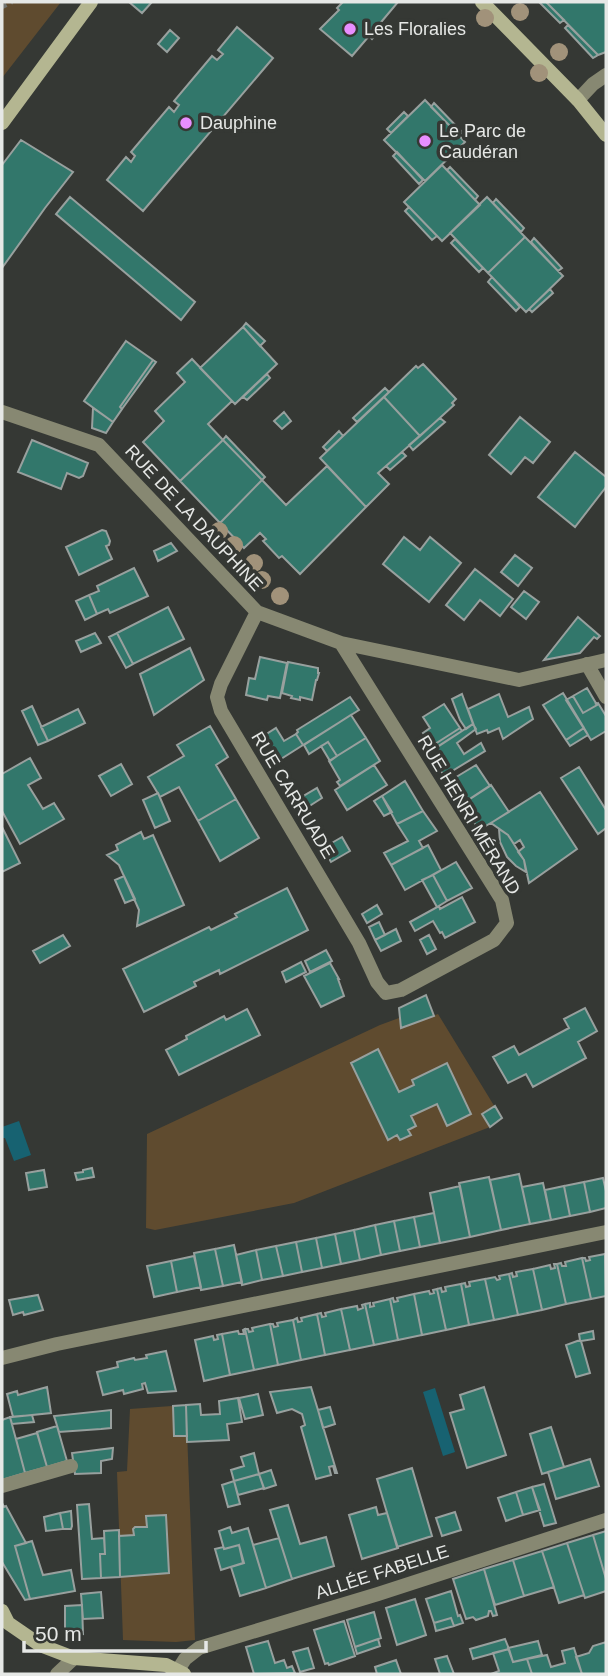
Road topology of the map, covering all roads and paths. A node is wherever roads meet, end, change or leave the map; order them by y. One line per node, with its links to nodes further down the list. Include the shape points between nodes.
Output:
1 (12, 2): 4 (path)
2 (91, 2): 7 (street)
3 (482, 2): 6 (street)
4 (2, 7)
5 (606, 75): 6 (street)
6 (578, 100): 8 (street)
7 (2, 124)
8 (606, 135)
9 (2, 412): 10 (street, RUE DE LA DAUPHINE, via 99,445)
10 (257, 612): 11 (street, RUE DE LA DAUPHINE); 15 (street, RUE CARRUADE, via 220,684 221,711)
11 (341, 643): 13 (street, RUE DE LA DAUPHINE, via 519,680); 15 (street, RUE HENRI MÉRAND, via 502,900 508,923 494,940 401,990)
12 (606, 660): 13 (street, RUE DE LA DAUPHINE)
13 (587, 664): 14 (street)
14 (606, 696)
15 (386, 993)
16 (606, 1232): 17 (street)
17 (2, 1357)
18 (71, 1466): 19 (street)
19 (2, 1486)
20 (606, 1520): 23 (street, ALLÉE FABELLE, via 199,1648 185,1659)
21 (2, 1611): 22 (street, via 8,1623 40,1645)
22 (74, 1658): 23 (street, via 166,1665); 24 (street)
23 (181, 1672)
24 (57, 1674)

